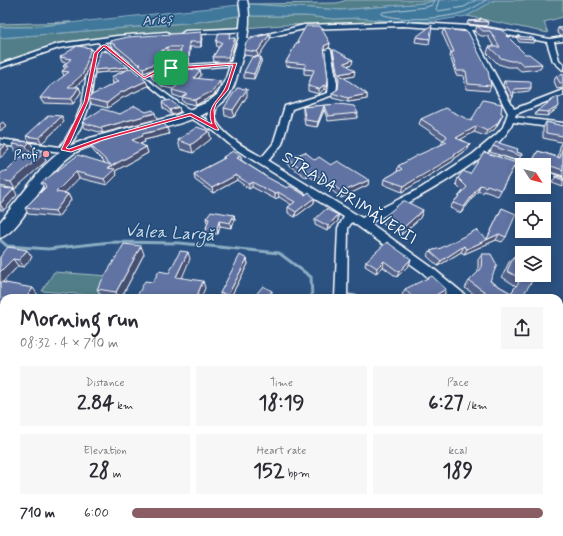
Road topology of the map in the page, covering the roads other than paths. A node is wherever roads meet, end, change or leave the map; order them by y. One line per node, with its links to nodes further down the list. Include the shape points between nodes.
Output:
1 (244, 1): 3 (main road)
2 (467, 28): 3 (street, via 403,24 313,26); 5 (street); 17 (street)
3 (245, 33): 6 (street, via 124,37); 8 (main road)
4 (563, 39): 5 (street)
5 (550, 41): 10 (street, via 556,61)
6 (102, 43): 9 (street, via 58,46); 11 (street, STRADA PRIMĂVERII); 21 (street, via 96,53 86,102)
7 (328, 50): 13 (street, via 332,94)
8 (236, 64): 11 (street, via 160,70); 14 (main road, via 226,90)
9 (0, 66)
10 (563, 68)
11 (144, 78): 16 (street, STRADA PRIMĂVERII)
12 (563, 92): 17 (street)
13 (306, 103): 15 (street); 23 (street, via 288,108 282,132 268,158)
14 (214, 104): 16 (main road); 19 (street, via 211,116)
15 (325, 105)
16 (191, 115): 19 (street, STRADA PRIMĂVERII); 21 (main road)
17 (510, 116): 18 (street); 22 (street, via 508,127)
18 (563, 126)
19 (217, 129): 23 (street, STRADA PRIMĂVERII, via 237,146)
20 (0, 142): 21 (street)
21 (66, 150): 29 (main road)
22 (480, 153): 24 (street); 28 (street, via 424,190)
23 (263, 161): 27 (street, STRADA PRIMĂVERII)
24 (515, 165)
25 (551, 176): 26 (street)
26 (559, 179)
27 (350, 216): 28 (street, STRADA PRIMĂVERII); 30 (street, via 343,228)
28 (362, 223): 31 (street, STRADA PRIMĂVERII, via 426,269)
29 (2, 230)
30 (341, 294)
31 (454, 294)

